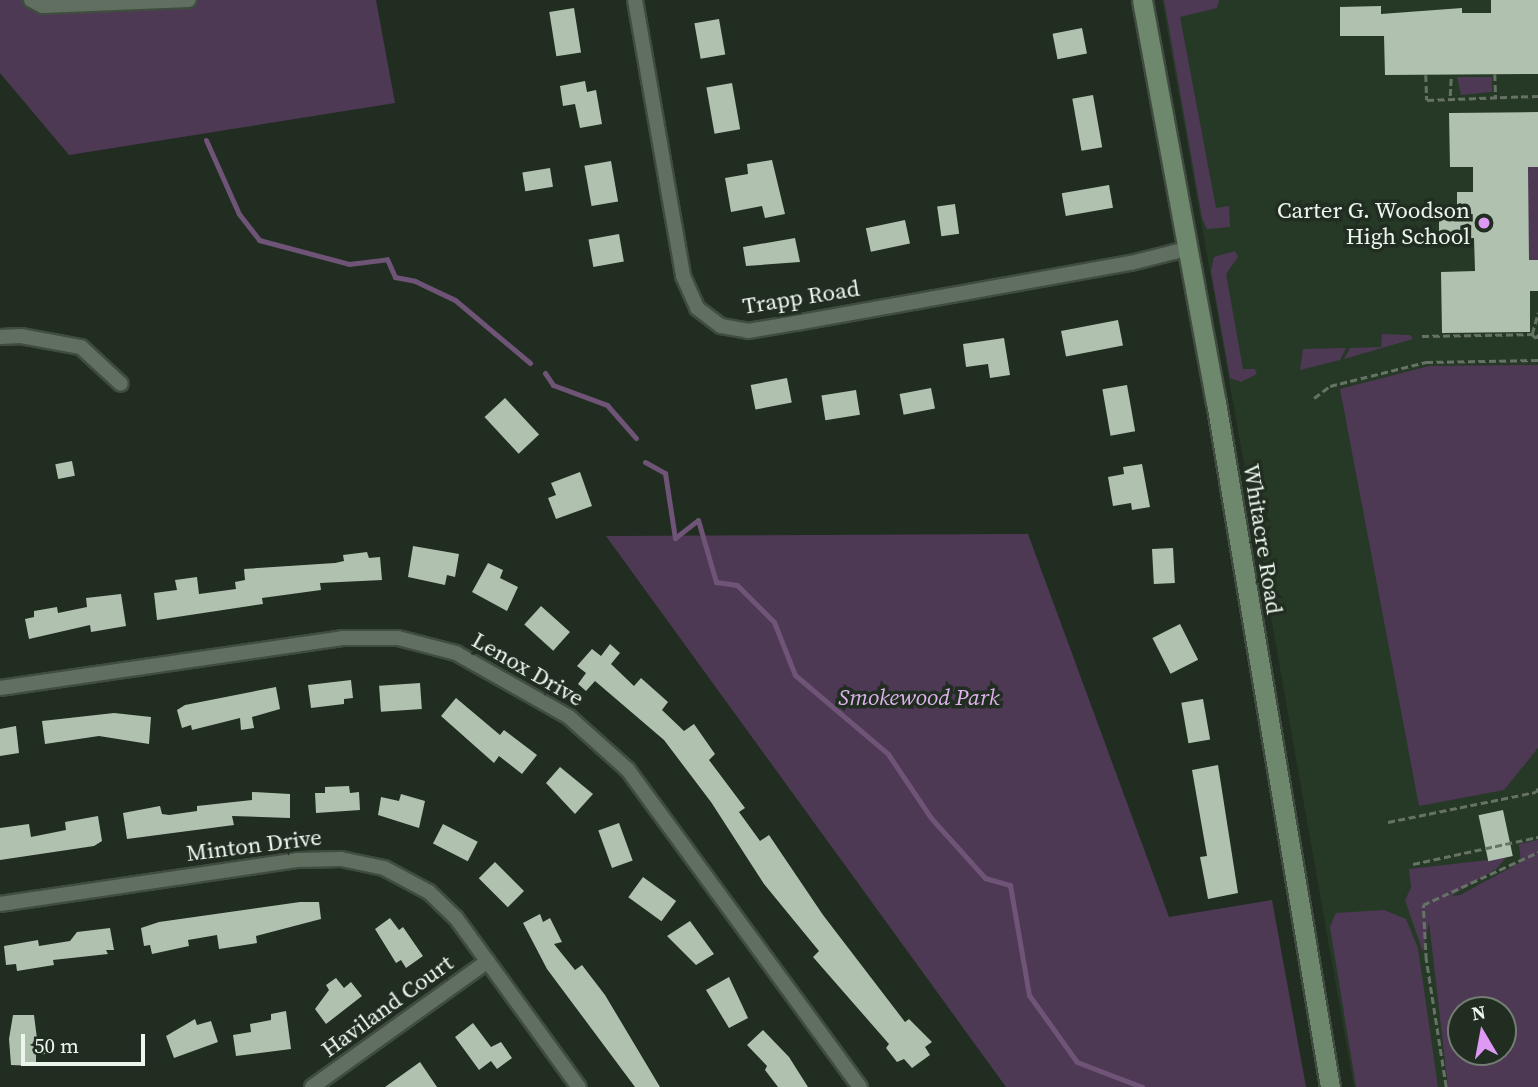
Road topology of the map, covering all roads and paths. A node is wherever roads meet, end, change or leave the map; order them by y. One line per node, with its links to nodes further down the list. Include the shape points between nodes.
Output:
1 (31, 0): 2 (street, via 43,6 110,6)
2 (189, 0)
3 (635, 0): 11 (street, Trapp Road, via 683,276 697,309 721,326 748,331 796,323 1131,263)
4 (1142, 0): 11 (street, Whitacre Road)
5 (1495, 74): 10 (path)
6 (1426, 75): 9 (path, via 1427,100)
7 (1451, 75): 9 (path)
8 (1538, 96): 10 (path)
9 (1450, 97): 10 (path)
10 (1496, 97)
11 (1186, 248): 31 (street, Whitacre Road)
12 (1538, 313): 13 (path)
13 (1532, 334): 14 (path); 15 (path)
14 (1538, 335)
15 (1422, 336)
16 (0, 337): 18 (street, via 21,336 81,347)
17 (1538, 360): 19 (path, via 1413,364 1330,386)
18 (121, 384)
19 (1314, 398)
20 (0, 688): 30 (street, Lenox Drive, via 355,636 398,638 456,653 548,702 628,770)
21 (1538, 792): 22 (path)
22 (1388, 822)
23 (1538, 837): 25 (path)
24 (1538, 852): 32 (path, via 1423,905 1426,960)
25 (1413, 864)
26 (0, 904): 27 (street, Minton Drive, via 297,860 341,859 384,868 429,892 456,918)
27 (488, 961): 28 (street, Haviland Court); 29 (street, Minton Drive)
28 (312, 1087)
29 (579, 1087)
30 (860, 1087)
31 (1330, 1087)
32 (1446, 1087)

